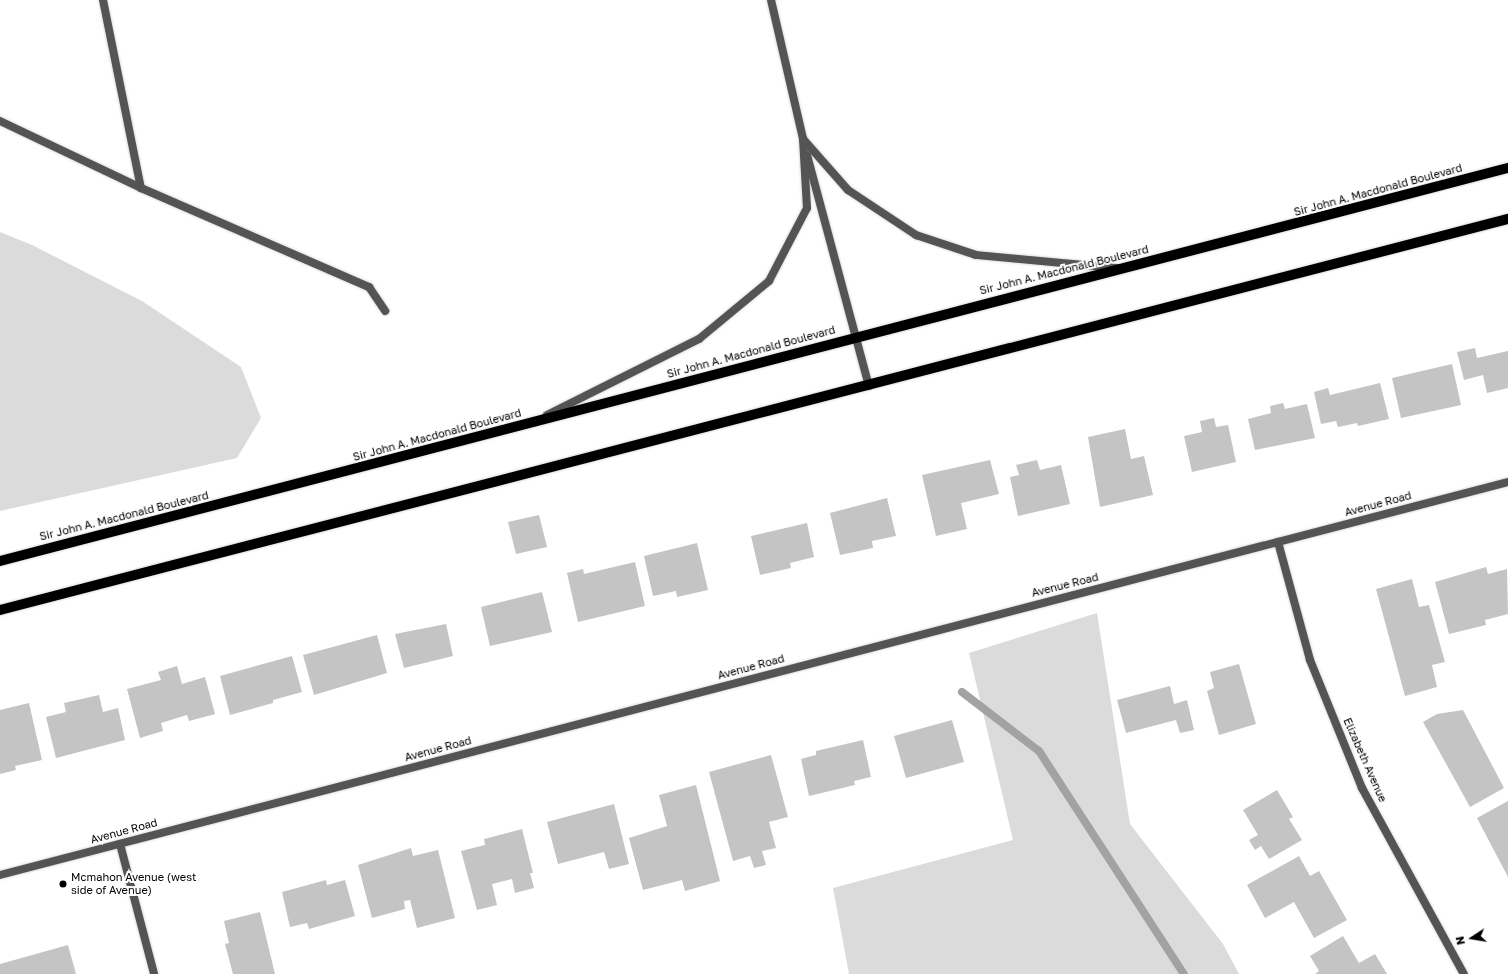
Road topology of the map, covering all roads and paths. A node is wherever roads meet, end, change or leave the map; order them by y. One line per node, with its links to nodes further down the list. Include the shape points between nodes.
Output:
1 (103, 0): 6 (street)
2 (771, 0): 4 (street)
3 (0, 121): 6 (street)
4 (803, 138): 8 (street, via 848,190 916,235 976,255); 10 (street, via 843,284); 12 (street, via 807,208 769,281 699,339)
5 (1508, 168): 8 (main road, Sir John A. Macdonald Boulevard)
6 (141, 188): 9 (street, via 369,287)
7 (1508, 219): 11 (main road)
8 (1118, 268): 10 (main road, Sir John A. Macdonald Boulevard)
9 (385, 311)
10 (854, 337): 11 (street); 12 (main road, Sir John A. Macdonald Boulevard)
11 (869, 386): 16 (main road)
12 (537, 420): 15 (main road, Sir John A. Macdonald Boulevard)
13 (1508, 482): 14 (street, Avenue Road)
14 (1278, 542): 17 (street, Avenue Road); 20 (street, Elizabeth Avenue, via 1310,660 1362,788)
15 (0, 561)
16 (0, 610)
17 (120, 844): 18 (street, Avenue Road); 19 (street)
18 (0, 875)
19 (154, 974)
20 (1464, 974)

